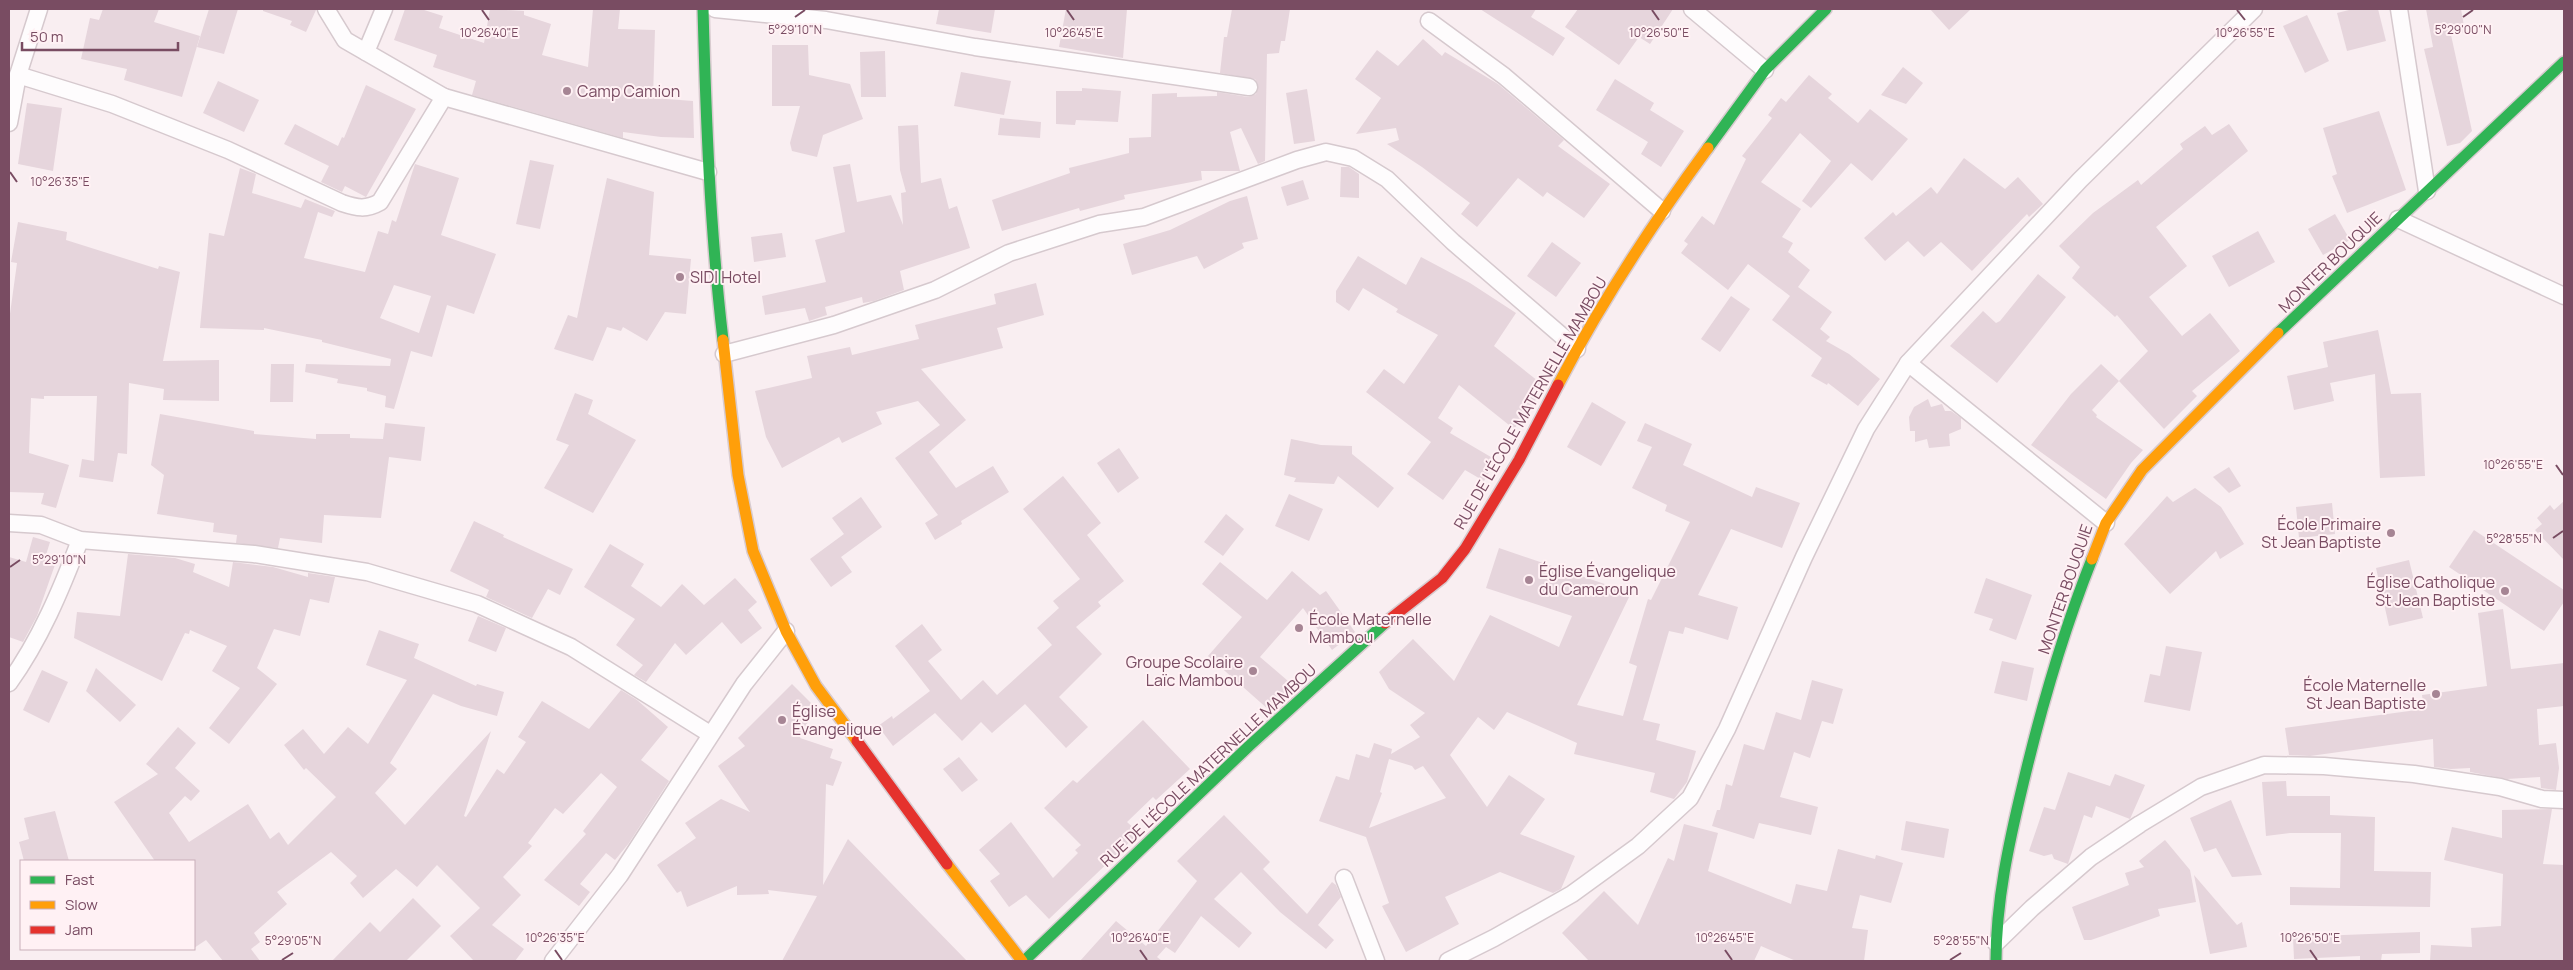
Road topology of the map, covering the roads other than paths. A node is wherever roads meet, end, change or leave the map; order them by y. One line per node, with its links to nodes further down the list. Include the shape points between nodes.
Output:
1 (39, 9): 14 (street)
2 (326, 9): 11 (street, via 345,40)
3 (384, 9): 11 (street)
4 (703, 9): 18 (street)
5 (715, 9): 15 (street, via 826,20 975,47)
6 (1692, 9): 13 (street)
7 (1826, 9): 13 (street, RUE DE L'ÉCOLE MATERNELLE MAMBOU)
8 (2254, 9): 25 (street, via 2080,180)
9 (2399, 9): 19 (street)
10 (1430, 21): 20 (street, via 1510,82)
11 (366, 52): 16 (street)
12 (2564, 62): 19 (street, MONTER BOUQUIE)
13 (1765, 70): 20 (street, RUE DE L'ÉCOLE MATERNELLE MAMBOU)
14 (18, 75): 16 (street, via 121,107 358,208 369,208 380,202); 17 (street)
15 (1250, 87)
16 (444, 97): 18 (street)
17 (9, 122)
18 (708, 172): 24 (street)
19 (2427, 191): 21 (street, MONTER BOUQUIE)
20 (1662, 211): 23 (street, RUE DE L'ÉCOLE MATERNELLE MAMBOU)
21 (2398, 219): 22 (street); 27 (street, MONTER BOUQUIE, via 2266,344 2149,463)
22 (2564, 296)
23 (1577, 349): 24 (street, via 1452,242 1386,179 1353,158 1326,152 1144,217 1099,224 1010,253 936,290 834,325); 36 (street, RUE DE L'ÉCOLE MATERNELLE MAMBOU, via 1520,460 1465,549 1442,578 1388,620 1249,746)
24 (724, 354): 29 (street, via 738,475 753,551)
25 (1908, 363): 27 (street); 38 (street, via 1866,428 1727,729 1690,798 1638,846 1572,894)
26 (9, 522): 28 (street, via 41,525)
27 (2106, 523): 34 (street, MONTER BOUQUIE, via 2074,604 2036,730 2006,856)
28 (80, 540): 30 (street, via 58,596 25,661); 31 (street, via 254,554 367,572 477,604 570,647)
29 (786, 631): 31 (street); 36 (street, via 816,686)
30 (9, 683)
31 (710, 734): 35 (street, via 620,875)
32 (2564, 800): 34 (street, via 2542,799 2500,787 2414,774 2324,766 2264,765 2201,787 2140,824 2091,857)
33 (1344, 878): 37 (street)
34 (1996, 943): 39 (street, MONTER BOUQUIE)
35 (552, 961)
36 (1023, 961)
37 (1376, 961)
38 (1448, 961)
39 (1996, 961)

